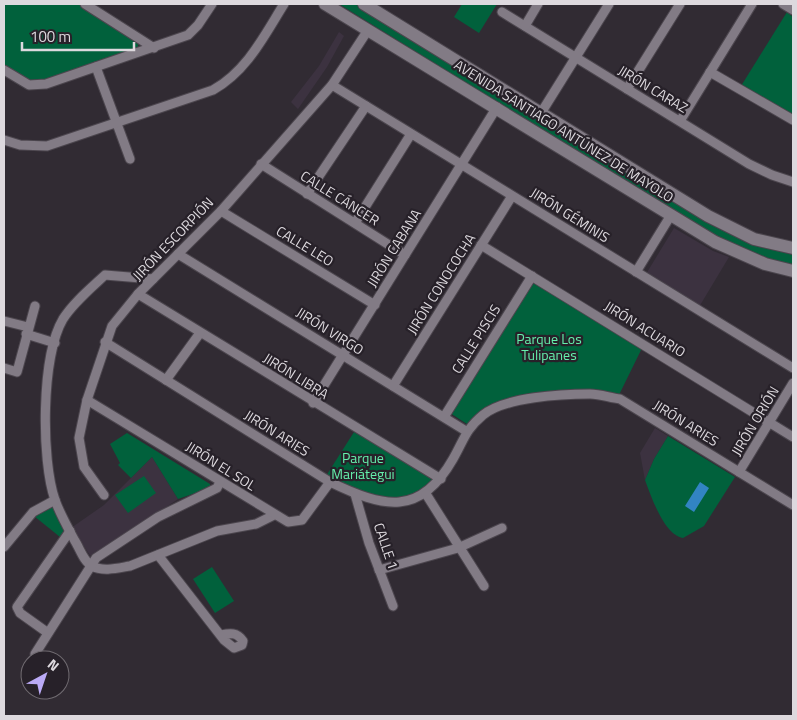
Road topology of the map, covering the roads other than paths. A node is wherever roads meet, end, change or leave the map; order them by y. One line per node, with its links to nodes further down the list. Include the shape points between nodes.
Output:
1 (85, 4): 15 (street)
2 (284, 4): 27 (street, via 243,67 223,85 203,95)
3 (325, 4): 14 (main road, AVENIDA SANTIAGO ANTÚNEZ DE MAYOLO)
4 (364, 4): 24 (main road, AVENIDA SANTIAGO ANTÚNEZ DE MAYOLO)
5 (538, 4): 13 (street)
6 (610, 4): 16 (street)
7 (680, 4): 21 (street)
8 (752, 4): 19 (street)
9 (783, 4): 11 (street)
10 (208, 5): 15 (street, via 188,35)
11 (793, 10)
12 (502, 12): 13 (street, JIRÓN CARAZ)
13 (525, 26): 16 (street, JIRÓN CARAZ)
14 (368, 30): 20 (street, JIRÓN ESCORPIÓN); 23 (main road, AVENIDA SANTIAGO ANTÚNEZ DE MAYOLO)
15 (154, 48): 17 (street)
16 (576, 58): 21 (street, JIRÓN CARAZ); 24 (street)
17 (96, 67): 18 (street, via 37,86); 27 (street)
18 (4, 70)
19 (710, 72): 25 (street); 26 (street)
20 (332, 85): 22 (street, JIRÓN GÉMINIS); 33 (street, JIRÓN ESCORPIÓN)
21 (627, 89): 26 (street, JIRÓN CARAZ)
22 (366, 106): 28 (street, JIRÓN GÉMINIS); 36 (street)
23 (497, 107): 31 (main road, AVENIDA SANTIAGO ANTÚNEZ DE MAYOLO); 34 (street, JIRÓN CABANA)
24 (541, 113): 30 (main road, AVENIDA SANTIAGO ANTÚNEZ DE MAYOLO)
25 (793, 120)
26 (680, 121): 35 (street, JIRÓN CARAZ, via 758,168)
27 (116, 123): 29 (street, via 47,146 26,146); 32 (street)
28 (411, 134): 34 (street, JIRÓN GÉMINIS); 40 (street)
29 (4, 140)
30 (589, 143): 31 (main road); 42 (main road, AVENIDA SANTIAGO ANTÚNEZ DE MAYOLO, via 732,229 754,239)
31 (579, 158): 39 (main road, AVENIDA SANTIAGO ANTÚNEZ DE MAYOLO)
32 (130, 159)
33 (261, 164): 36 (street, CALLE CÁNCER); 38 (street, JIRÓN ESCORPIÓN)
34 (462, 166): 37 (street, JIRÓN GÉMINIS); 44 (street, JIRÓN CABANA)
35 (793, 182)
36 (308, 194): 40 (street, CALLE CÁNCER)
37 (512, 196): 41 (street, JIRÓN CONOCOCHA); 46 (street, JIRÓN GÉMINIS)
38 (221, 210): 43 (street, JIRÓN ESCORPIÓN); 50 (street, CALLE LEO)
39 (671, 215): 45 (main road, AVENIDA SANTIAGO ANTÚNEZ DE MAYOLO, via 743,255); 46 (street)
40 (355, 224): 44 (street, CALLE CÁNCER)
41 (482, 245): 47 (street, JIRÓN ACUARIO); 62 (street, JIRÓN CONOCOCHA)
42 (793, 248)
43 (178, 254): 48 (street, JIRÓN ESCORPIÓN); 57 (street, JIRÓN VIRGO)
44 (405, 255): 50 (street, JIRÓN CABANA)
45 (793, 271)
46 (636, 272): 59 (street, JIRÓN GÉMINIS)
47 (532, 276): 65 (street, CALLE PISCIS); 66 (street, JIRÓN ACUARIO)
48 (153, 279): 49 (street, JIRÓN ESCORPIÓN); 56 (street, via 105,275 63,319)
49 (138, 294): 54 (street, JIRÓN LIBRA); 55 (street, JIRÓN ESCORPIÓN, via 112,326)
50 (375, 305): 57 (street, JIRÓN CABANA)
51 (35, 306): 53 (street)
52 (4, 321): 53 (street)
53 (27, 331): 56 (street); 58 (street, via 17,372)
54 (200, 333): 60 (street); 64 (street, JIRÓN LIBRA)
55 (105, 342): 60 (street, JIRÓN ARIES); 63 (street, JIRÓN ESCORPIÓN)
56 (55, 343): 76 (street, via 48,379 46,435)
57 (344, 356): 62 (street, JIRÓN VIRGO); 64 (street, JIRÓN CABANA)
58 (4, 368)
59 (793, 368)
60 (166, 380): 72 (street, JIRÓN ARIES)
61 (793, 383): 66 (street, JIRÓN ORIÓN)
62 (393, 386): 65 (street, JIRÓN VIRGO)
63 (87, 400): 71 (street, JIRÓN EL SOL); 75 (street, JIRÓN ESCORPIÓN, via 79,431 80,452 84,467)
64 (314, 403): 70 (street, JIRÓN LIBRA)
65 (444, 417): 67 (street, JIRÓN VIRGO)
66 (770, 422): 68 (street, JIRÓN ACUARIO); 69 (street, JIRÓN ORIÓN)
67 (466, 431): 69 (street, JIRÓN ARIES, via 484,414 506,405 544,397 603,395 620,399); 70 (street, JIRÓN ARIES)
68 (793, 437)
69 (740, 472): 77 (street, JIRÓN ARIES)
70 (441, 479): 74 (street, JIRÓN ARIES)
71 (220, 482): 78 (street, JIRÓN EL SOL); 84 (street, via 217,488 158,517 119,541 96,558)
72 (330, 482): 73 (street, JIRÓN ARIES); 78 (street, JIRÓN EL SOL, via 300,521 288,522)
73 (355, 494): 74 (street, JIRÓN ARIES, via 401,502); 85 (street, CALLE 1)
74 (426, 494): 82 (street)
75 (104, 495)
76 (55, 500): 80 (street); 81 (street, via 33,512)
77 (793, 505)
78 (274, 515): 83 (street, via 256,524 217,531)
79 (502, 528): 82 (street)
80 (70, 531): 84 (street); 88 (street, via 17,607 20,613)
81 (4, 547)
82 (458, 548): 85 (street); 86 (street)
83 (158, 555): 84 (street, via 117,568); 89 (street)
84 (91, 566): 88 (street)
85 (379, 570): 87 (street, CALLE 1)
86 (484, 586)
87 (393, 606)
88 (48, 633): 90 (street)
89 (221, 635)
90 (37, 650)

